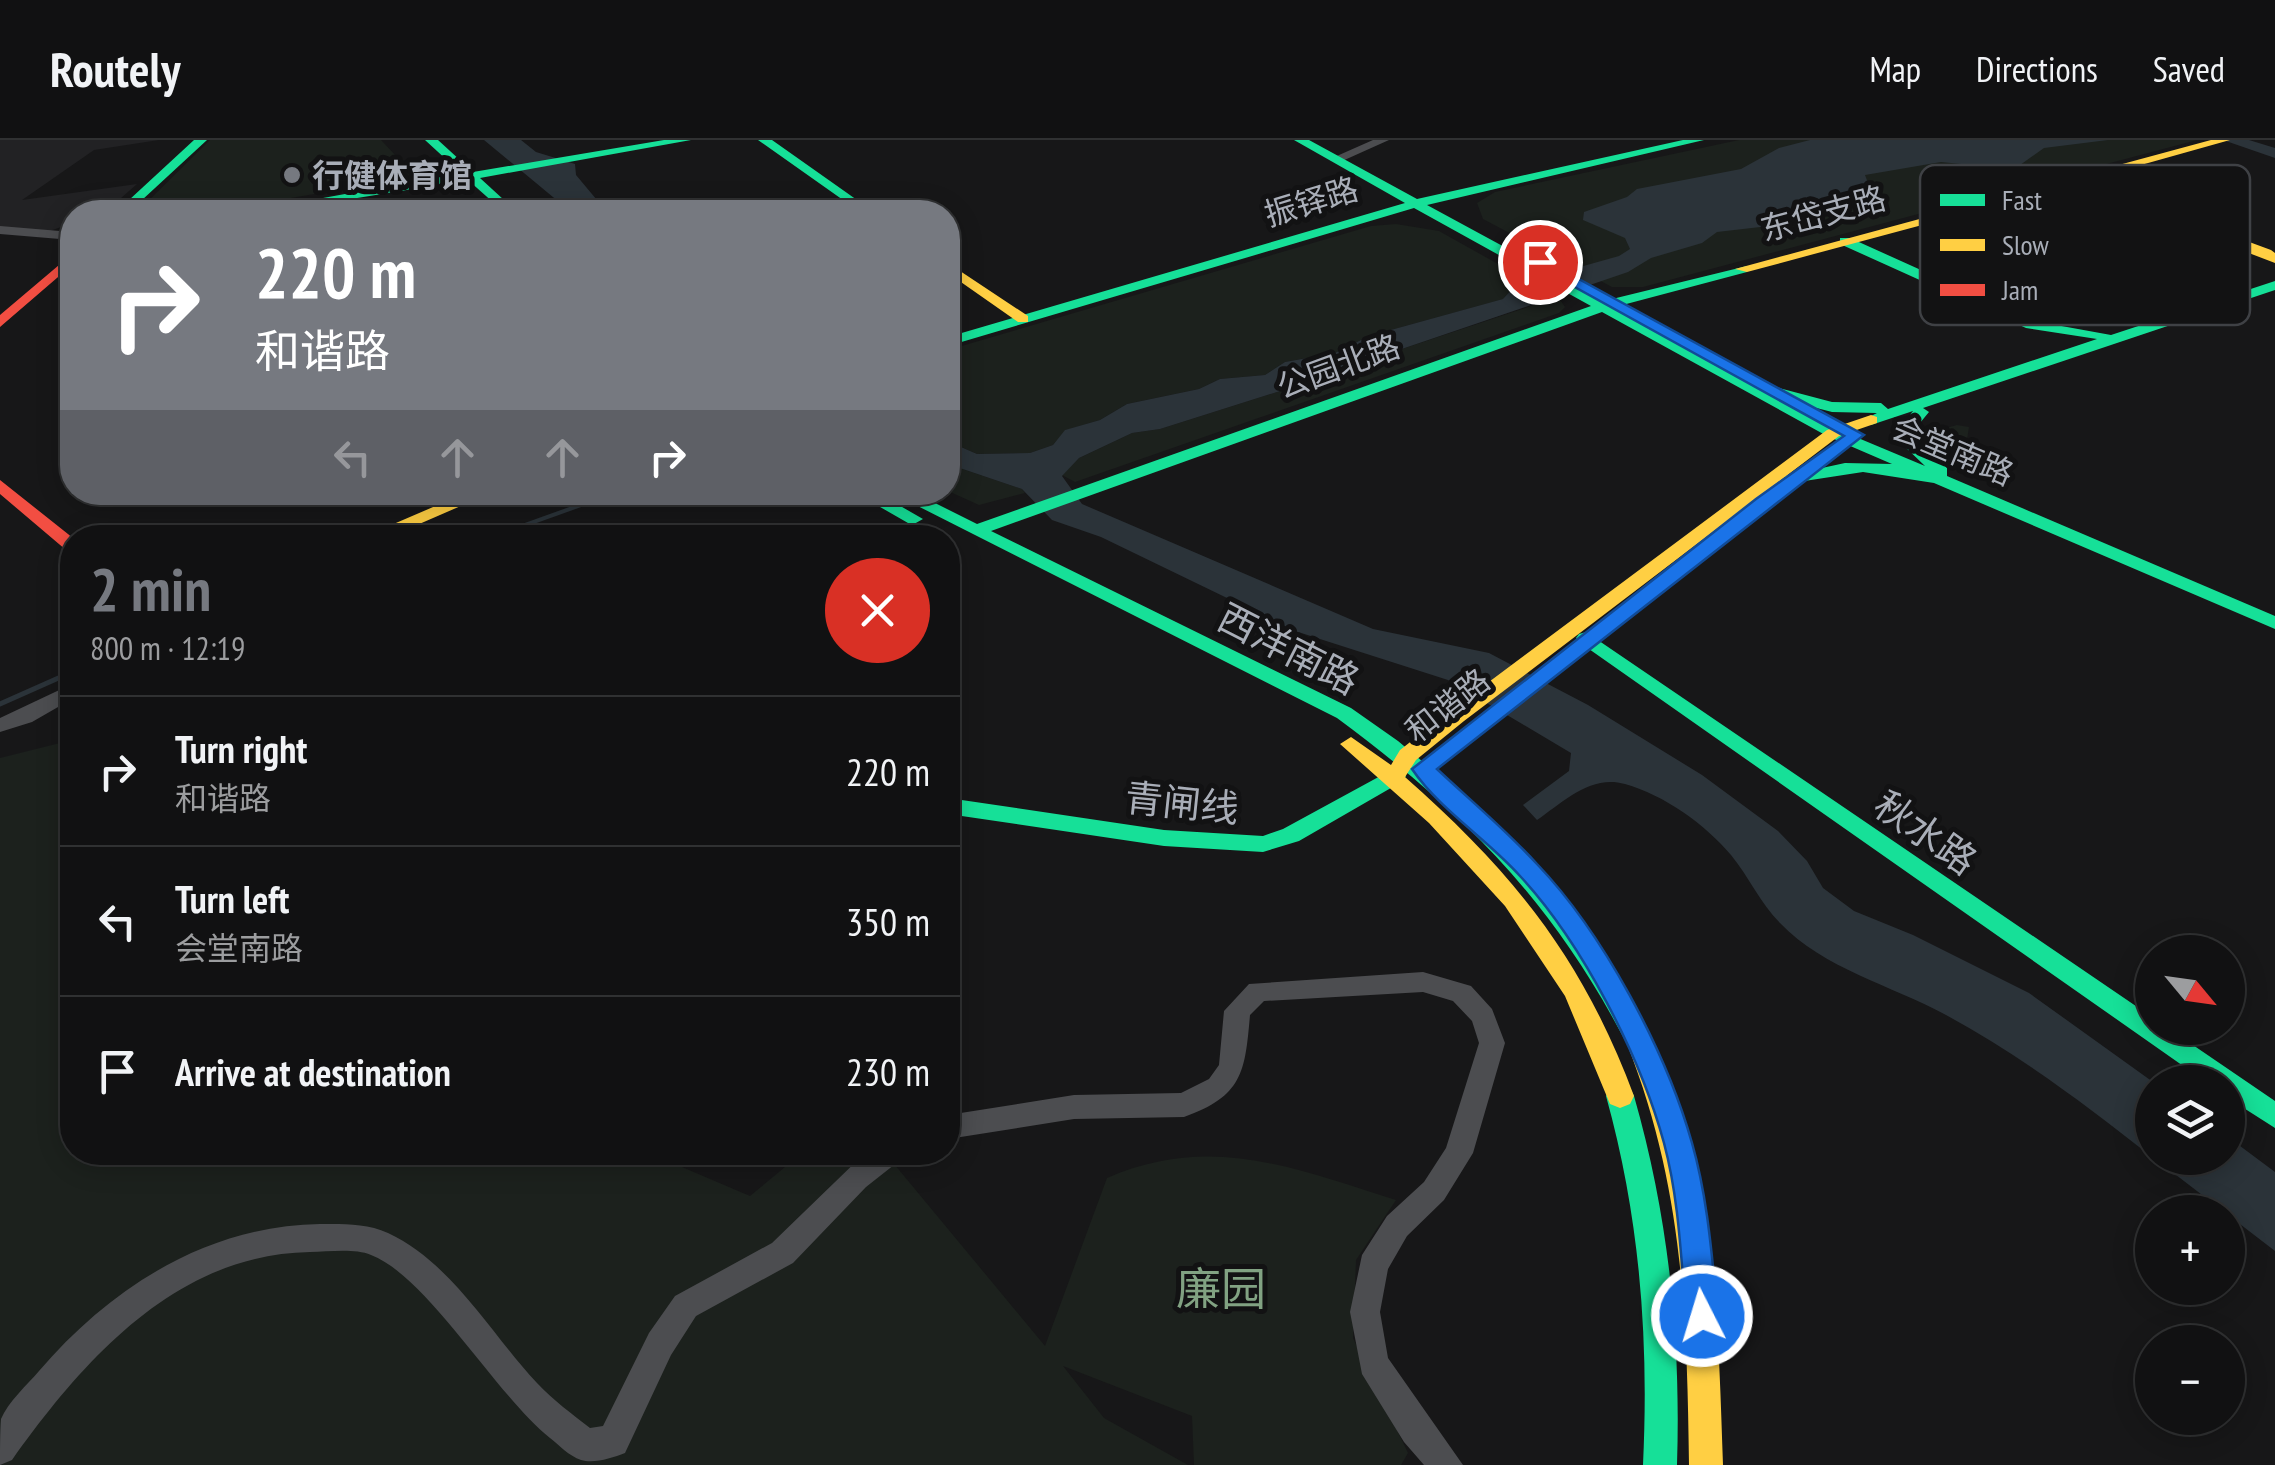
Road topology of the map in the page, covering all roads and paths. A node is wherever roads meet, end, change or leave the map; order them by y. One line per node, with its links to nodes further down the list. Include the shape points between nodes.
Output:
1 (201, 140): 20 (main road)
2 (410, 140): 18 (main road)
3 (431, 140): 18 (main road)
4 (686, 140): 15 (main road)
5 (705, 140): 15 (main road)
6 (752, 140): 25 (main road)
7 (764, 140): 26 (main road)
8 (1300, 140): 14 (main road, 会堂南路)
9 (1316, 140): 14 (main road, 会堂南路)
10 (1384, 140): 14 (street)
11 (1674, 140): 19 (main road, 振铎路)
12 (1698, 140): 19 (main road, 振铎路)
13 (2216, 142): 16 (main road, 东岱支路)
14 (1340, 158): 17 (main road, 会堂南路)
15 (577, 160): 18 (main road)
16 (2127, 165)
17 (1368, 172): 19 (main road, via 1426,183); 27 (main road, 会堂南路); 28 (main road, via 1376,198)
18 (463, 179): 21 (main road); 22 (main road); 23 (main road); 24 (main road)
19 (1493, 183): 27 (main road, 振铎路); 31 (main road, via 1462,207)
20 (135, 200)
21 (328, 200)
22 (344, 200)
23 (480, 200)
24 (494, 200)
25 (837, 200)
26 (851, 200)
27 (1419, 200): 28 (main road, 振铎路); 31 (main road, 会堂南路)
28 (1352, 219): 31 (main road, via 1411,218); 43 (main road, 振铎路)
29 (1920, 221): 33 (main road, 东岱支路)
30 (0, 230): 32 (street)
31 (1480, 234): 41 (main road, 会堂南路)
32 (60, 235)
33 (1845, 241): 35 (main road); 41 (main road, 东岱支路)
34 (60, 269): 44 (main road)
35 (1920, 274)
36 (960, 277): 43 (main road)
37 (2275, 285): 39 (main road, 和谐路)
38 (960, 286): 43 (main road)
39 (2250, 293)
40 (2275, 294): 42 (main road, 和谐路)
41 (1601, 300): 52 (main road, 会堂南路); 65 (main road, 公园北路)
42 (2250, 302)
43 (1013, 319): 49 (main road, 振铎路)
44 (0, 323)
45 (2032, 325): 51 (main road, via 2050,344)
46 (2035, 325): 50 (main road)
47 (2155, 325): 50 (main road, 和谐路)
48 (2177, 325): 53 (main road, 和谐路)
49 (960, 334)
50 (2122, 336): 51 (main road, 和谐路)
51 (2040, 362): 53 (main road, 和谐路)
52 (1770, 394): 53 (main road, via 1844,408); 54 (main road, 会堂南路); 56 (main road, via 1795,438)
53 (1916, 408): 54 (main road, 和谐路); 55 (main road, via 1907,439)
54 (1844, 434): 55 (main road, 会堂南路); 56 (main road, 和谐路)
55 (1939, 475): 56 (main road, via 1859,464); 68 (main road, 会堂南路); 69 (main road, 会堂南路)
56 (1783, 478): 70 (main road, 和谐路); 71 (main road, 和谐路)
57 (0, 485): 66 (main road)
58 (452, 505): 62 (main road)
59 (476, 505): 63 (main road)
60 (888, 505): 64 (main road, 西洋南路)
61 (925, 505): 65 (main road, 西洋南路)
62 (402, 525)
63 (426, 525)
64 (927, 525)
65 (978, 530): 74 (main road, 西洋南路, via 1344,713)
66 (60, 536)
67 (960, 542): 75 (main road, 西洋南路, via 1328,728)
68 (2275, 613)
69 (2275, 623)
70 (1586, 638): 71 (main road, 和谐路); 77 (main road, 秋水路)
71 (1530, 671): 74 (main road, 和谐路)
72 (60, 697): 73 (street)
73 (0, 725)
74 (1416, 762): 75 (main road, 和谐路); 85 (main road, 西洋南路, via 1531,872 1590,954 1648,1059 1678,1142 1693,1218)
75 (1394, 776): 76 (main road, 青闸线, via 1263,844 1164,838); 84 (main road, 西洋南路, via 1517,898 1572,978 1602,1039 1636,1132 1653,1216 1664,1337)
76 (960, 808)
77 (2201, 1065)
78 (2245, 1095): 79 (main road, 秋水路)
79 (2275, 1116)
80 (960, 1125): 83 (street, via 1074,1107 1184,1105 1219,1087 1232,1067 1237,1012 1258,991 1423,982 1462,993 1484,1016 1492,1043 1483,1080 1460,1153 1434,1191 1396,1226 1373,1265 1366,1312 1374,1362)
81 (869, 1165): 82 (street, via 769,1263 682,1308 613,1441 585,1445 530,1399 442,1299 379,1243 300,1235 226,1248 134,1301 39,1390)
82 (0, 1448)
83 (1446, 1465)
84 (1660, 1465)
85 (1706, 1465)

